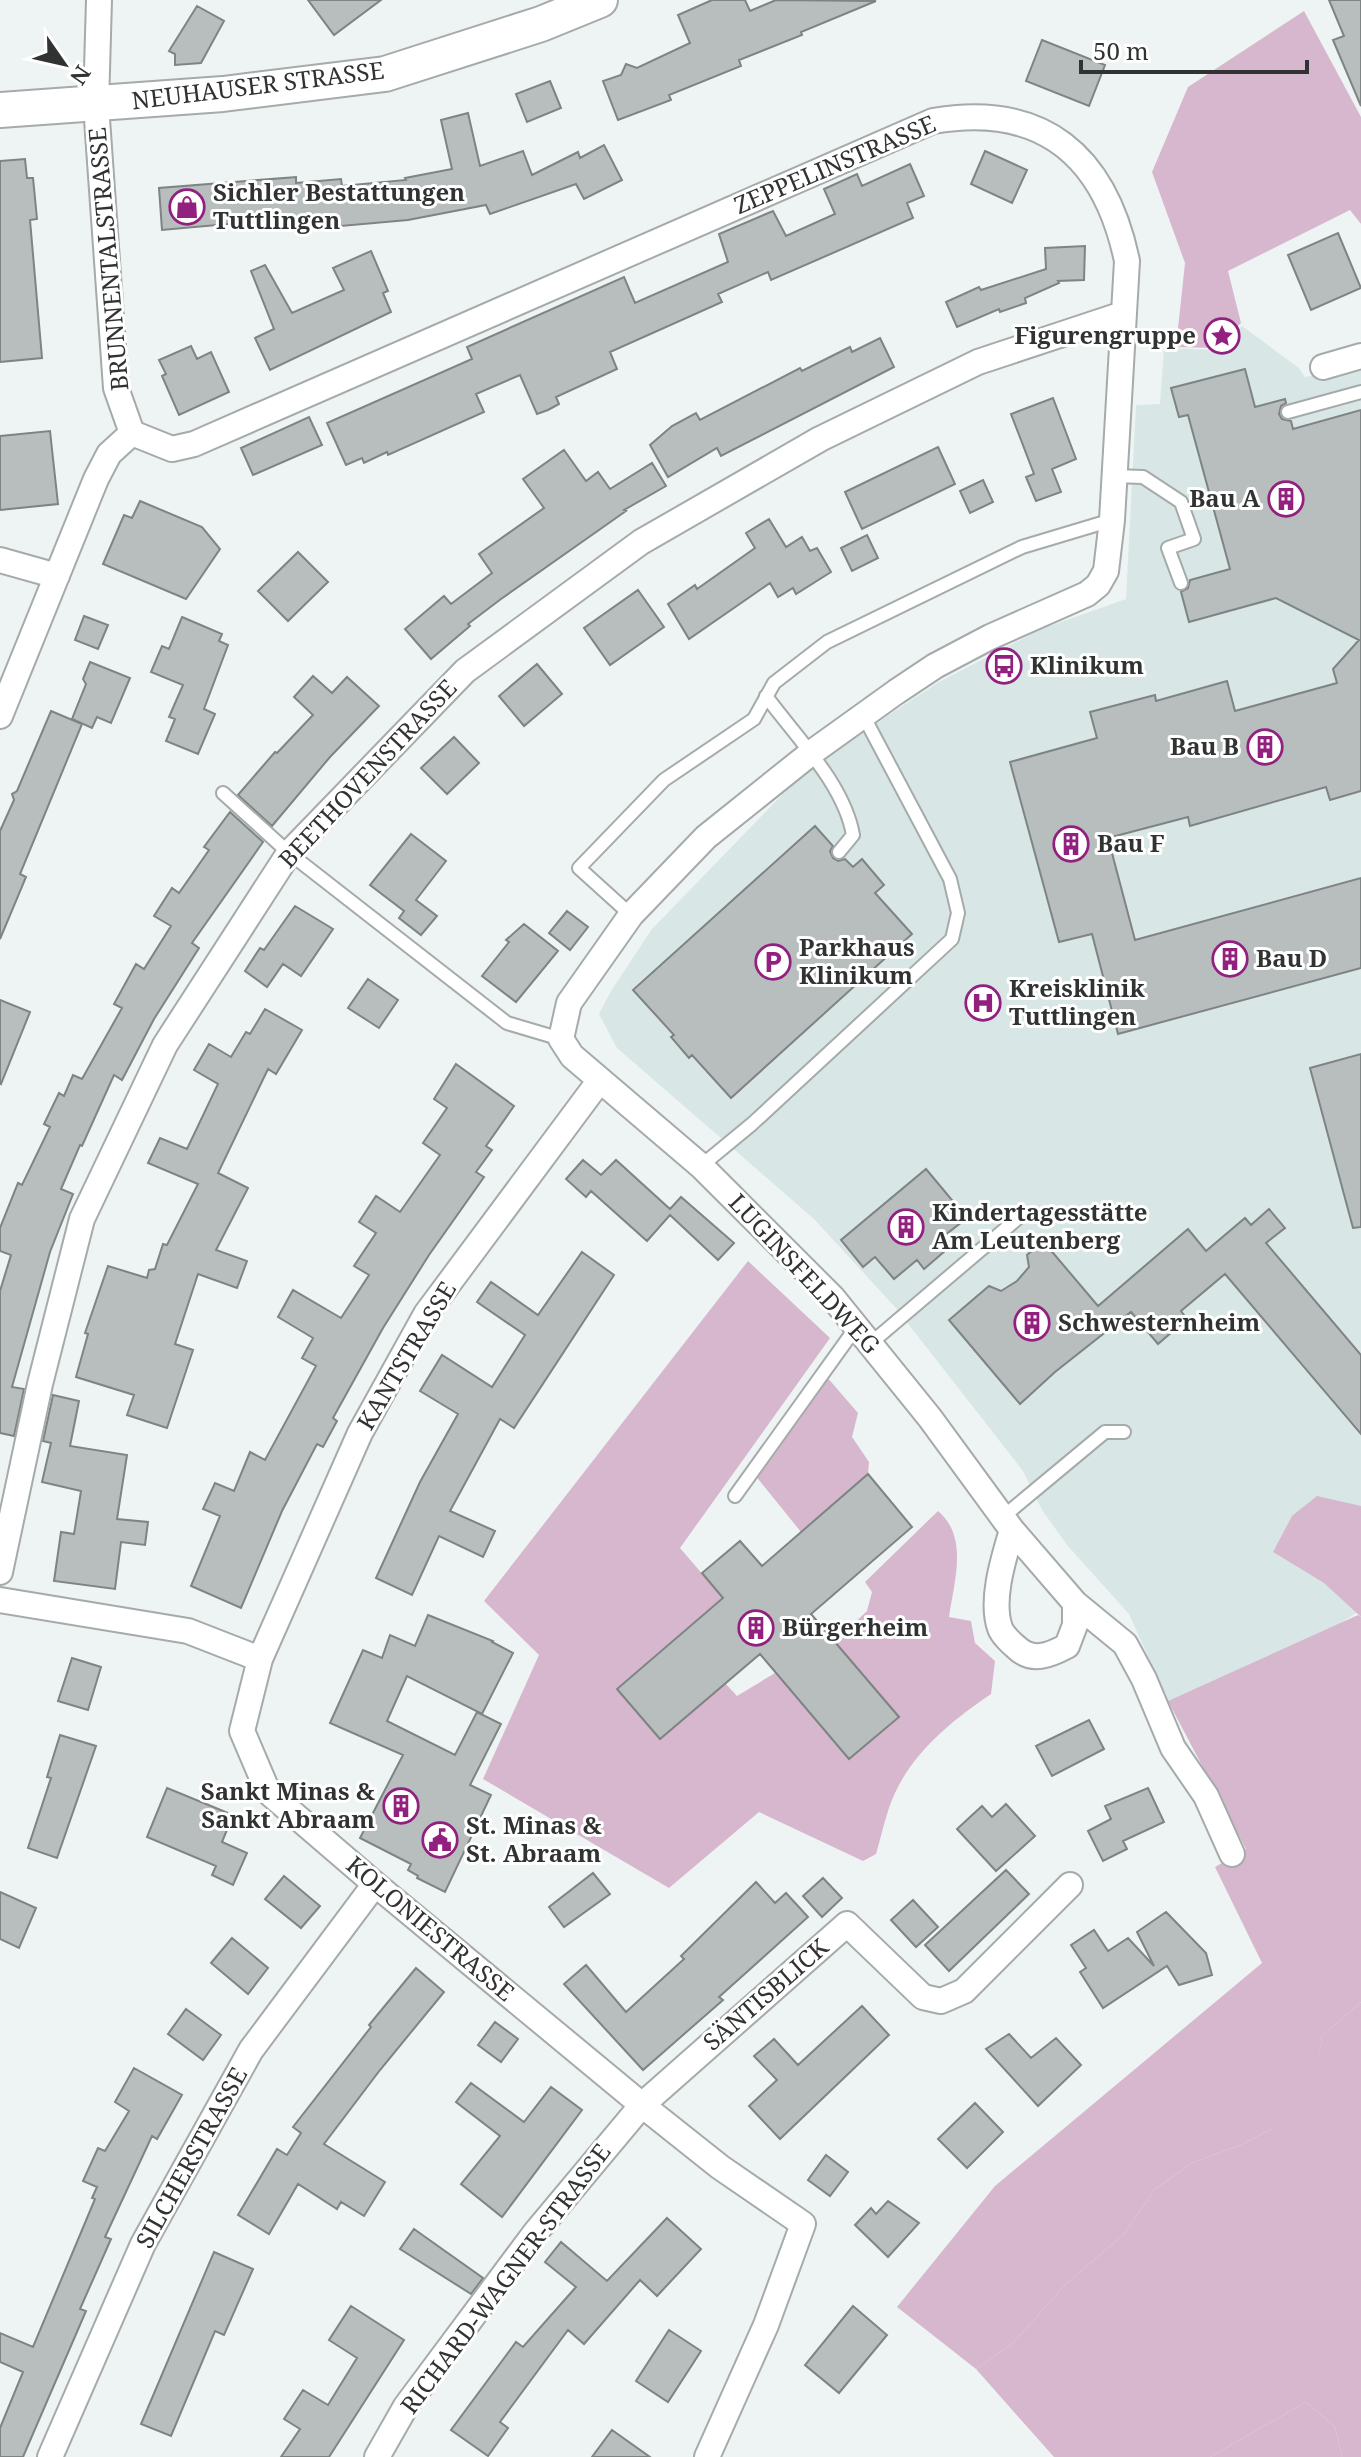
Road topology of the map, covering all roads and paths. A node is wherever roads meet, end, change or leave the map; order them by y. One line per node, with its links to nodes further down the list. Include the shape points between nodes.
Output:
1 (99, 0): 3 (street, BRUNNENTALSTRASSE)
2 (600, 0): 3 (street, NEUHAUSER STRASSE, via 385,74)
3 (96, 105): 4 (street, NEUHAUSER STRASSE); 10 (street, BRUNNENTALSTRASSE, via 116,388)
4 (0, 110)
5 (1123, 314): 10 (street, ZEPPELINSTRASSE, via 1127,261 1121,231 1106,194 1078,157 1030,127 963,116 933,121 194,444 172,449); 11 (street, ZEPPELINSTRASSE); 22 (street, BEETHOVENSTRASSE, via 978,362 820,439 641,542 465,671)
6 (1361, 356): 7 (street)
7 (1323, 367)
8 (1361, 392): 9 (lane)
9 (1288, 412)
10 (132, 433): 14 (street, via 109,454)
11 (1113, 476): 12 (street, ZEPPELINSTRASSE); 15 (lane, via 1143,477 1181,502 1194,539 1168,548)
12 (1112, 520): 16 (lane, via 1022,547 827,642 774,683); 17 (street, ZEPPELINSTRASSE, via 1106,571 1087,594 935,666)
13 (0, 560): 14 (street)
14 (57, 576): 18 (street)
15 (1181, 583)
16 (766, 696): 19 (lane); 23 (lane, via 754,719 664,780 579,868)
17 (863, 715): 19 (street, ZEPPELINSTRASSE); 26 (lane, via 950,879 958,913 952,939)
18 (0, 716)
19 (811, 753): 21 (lane, via 849,814 853,835); 23 (street, ZEPPELINSTRASSE, via 706,837)
20 (223, 793): 22 (lane)
21 (839, 852)
22 (289, 853): 24 (lane, via 507,1023); 32 (street, BEETHOVENSTRASSE, via 165,1045 82,1219)
23 (631, 915): 24 (street, ZEPPELINSTRASSE, via 569,1003)
24 (561, 1039): 25 (street)
25 (600, 1080): 26 (street, LUGINSFELDWEG); 35 (street, KANTSTRASSE, via 426,1314 360,1433)
26 (701, 1166): 28 (street, LUGINSFELDWEG)
27 (1017, 1219): 28 (lane)
28 (864, 1334): 30 (lane); 31 (street, LUGINSFELDWEG)
29 (1124, 1432): 31 (lane, via 1105,1432)
30 (735, 1496)
31 (1008, 1523): 34 (street, LUGINSFELDWEG); 34 (street, via 997,1602 1000,1629 1029,1656 1049,1656 1067,1646 1075,1625)
32 (0, 1572)
33 (0, 1600): 35 (street, via 188,1631)
34 (1075, 1603): 36 (street, LUGINSFELDWEG, via 1125,1644 1173,1748 1206,1796)
35 (260, 1659): 37 (street, KOLONIESTRASSE, via 242,1731 268,1792)
36 (1232, 1854)
37 (375, 1884): 39 (street, KOLONIESTRASSE); 40 (street, SILCHERSTRASSE, via 251,2050 143,2244)
38 (1070, 1885): 39 (street, SÄNTISBLICK, via 964,1991 941,2001 923,1997 847,1924)
39 (642, 2105): 41 (street, RICHARD-WAGNER-STRASSE, via 525,2245 406,2406); 42 (street, KOLONIESTRASSE, via 803,2224 766,2325)
40 (50, 2457)
41 (377, 2457)
42 (707, 2457)

